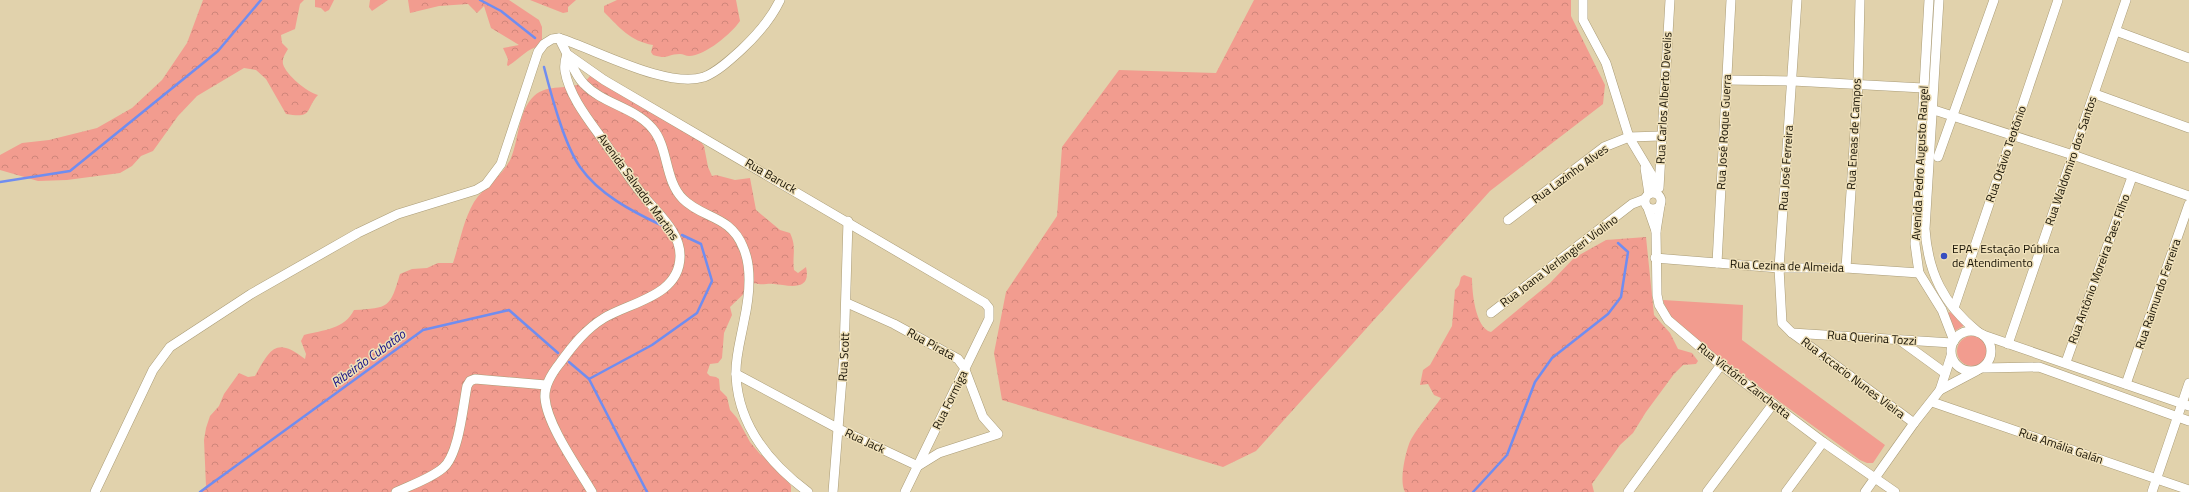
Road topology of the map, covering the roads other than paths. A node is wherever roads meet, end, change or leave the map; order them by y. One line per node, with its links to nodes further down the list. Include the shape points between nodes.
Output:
1 (780, 0): 13 (street, via 752,40 729,61 705,77 683,80 660,76)
2 (1583, 0): 26 (street, via 1584,20 1606,63)
3 (1670, 0): 24 (street, Rua Carlos Alberto Develis)
4 (1731, 0): 16 (street, Rua José Roque Guerra)
5 (1797, 0): 17 (street, Rua José Ferreira)
6 (1860, 0): 18 (street, Rua Eneas de Campos)
7 (1929, 0): 19 (street, Avenida Pedro Augusto Rangel)
8 (1938, 0): 21 (street, Avenida Pedro Augusto Rangel)
9 (1994, 0): 22 (street)
10 (2058, 0): 25 (street, Rua Otávio Teotônio)
11 (2126, 0): 12 (street, Rua Waldomiro dos Santos)
12 (2116, 31): 15 (street); 20 (street, Rua Waldomiro dos Santos)
13 (559, 38): 14 (street, Rua Baruck); 73 (street, via 544,44 538,52 501,164 486,184 476,190 398,214 358,233 252,294 170,347 153,370)
14 (567, 54): 34 (street, Rua Baruck, via 604,80); 56 (street, via 583,83 592,91 634,114 652,128 658,136 670,174 682,199 728,226 736,233 743,246 748,260 749,282); 59 (street, Avenida Salvador Martins, via 565,72 582,108 641,193 678,239 680,259 676,274 661,290 587,330 552,373)
15 (2189, 58)
16 (1727, 80): 17 (street); 37 (street, Rua José Roque Guerra)
17 (1792, 81): 18 (street); 38 (street, Rua José Ferreira)
18 (1858, 85): 19 (street); 39 (street, Rua Eneas de Campos)
19 (1923, 88): 40 (street, Avenida Pedro Augusto Rangel, via 1915,219)
20 (2095, 94): 23 (street); 27 (street, Rua Waldomiro dos Santos)
21 (1931, 109): 22 (street); 43 (street, Avenida Pedro Augusto Rangel, via 1926,251 1932,271)
22 (1952, 116): 25 (street); 28 (street)
23 (2189, 128)
24 (1661, 136): 26 (street, Rua Lazinho Alves); 31 (street, Rua Carlos Alberto Develis)
25 (2012, 136): 27 (street); 43 (street, Rua Otávio Teotônio)
26 (1629, 137): 31 (street, via 1653,177); 33 (street, Rua Lazinho Alves, via 1604,147)
27 (2073, 155): 29 (street); 49 (street, Rua Waldomiro dos Santos)
28 (1938, 157)
29 (2132, 177): 30 (street); 51 (street, Rua Antônio Moreira Paes Filho)
30 (2189, 196)
31 (1650, 199): 35 (street, Rua Carlos Alberto Develis); 35 (street, via 1661,200); 44 (street, Rua Joana Verlangieri Violino, via 1626,210)
32 (2189, 204): 58 (street, Rua Raimundo Ferreira)
33 (1508, 220)
34 (848, 221): 41 (street, Rua Scott); 42 (street, Rua Baruck, via 985,303)
35 (1656, 232): 36 (street, Rua Victório Zanchetta)
36 (1655, 258): 37 (street, Rua Cezina de Almeida); 52 (street, Rua Victório Zanchetta, via 1656,295 1663,313)
37 (1717, 263): 38 (street, Rua Cezina de Almeida)
38 (1779, 268): 39 (street, Rua Cezina de Almeida); 45 (street, Rua José Ferreira, via 1782,323)
39 (1846, 268): 40 (street, Rua Cezina de Almeida)
40 (1919, 273): 48 (street, Avenida Pedro Augusto Rangel, via 1942,310)
41 (847, 303): 54 (street, Rua Pirata, via 949,353 958,359); 67 (street, Rua Scott)
42 (989, 308): 54 (street, Rua Formiga, via 989,319)
43 (1954, 308): 46 (street, Avenida Pedro Augusto Rangel, via 1964,320)
44 (1491, 313)
45 (1792, 333): 47 (street, Rua Querina Tozzi); 66 (street, Rua Accacio Nunes Vieira)
46 (1981, 333): 48 (street, via 1962,333); 49 (street, Avenida Pedro Augusto Rangel); 53 (street, via 1991,345 1992,351 1988,363)
47 (1901, 341): 48 (street, Rua Querina Tozzi); 55 (street)
48 (1953, 342): 50 (street)
49 (2008, 344): 51 (street, Avenida Pedro Augusto Rangel)
50 (1951, 356): 53 (street, via 1958,367 1971,372); 55 (street)
51 (2066, 362): 58 (street, Avenida Pedro Augusto Rangel)
52 (1721, 365): 62 (street, Rua Victório Zanchetta); 79 (street)
53 (1981, 369): 60 (street); 64 (street, via 2038,367)
54 (965, 370): 69 (street, Rua Formiga); 69 (street, Rua Pirata, via 983,417 998,434 939,452)
55 (1946, 373): 60 (street)
56 (736, 374): 67 (street, Rua Jack); 76 (street, via 745,416 761,449 784,473)
57 (2189, 383): 63 (street)
58 (2126, 384): 63 (street, Avenida Pedro Augusto Rangel)
59 (546, 385): 74 (street, via 475,379 470,381 456,441 444,467); 75 (street, via 544,397 548,412)
60 (1940, 390): 61 (street)
61 (1932, 402): 66 (street); 71 (street, Rua Amália Galán)
62 (1773, 404): 68 (street, Rua Victório Zanchetta); 80 (street)
63 (2185, 405): 64 (street)
64 (2177, 417): 65 (street); 71 (street)
65 (2189, 421)
66 (1914, 423): 70 (street)
67 (839, 429): 69 (street, Rua Jack); 77 (street, Rua Scott)
68 (1823, 442): 70 (street, Rua Victório Zanchetta); 81 (street)
69 (918, 466): 78 (street, Rua Formiga)
70 (1875, 478): 82 (street); 83 (street, Rua Victório Zanchetta)
71 (2156, 479): 72 (street, Rua Amália Galán); 84 (street)
72 (2189, 490)
73 (95, 492)
74 (396, 492)
75 (592, 492)
76 (808, 492)
77 (833, 492)
78 (905, 492)
79 (1628, 492)
80 (1707, 492)
81 (1786, 492)
82 (1865, 492)
83 (1895, 492)
84 (2152, 492)

